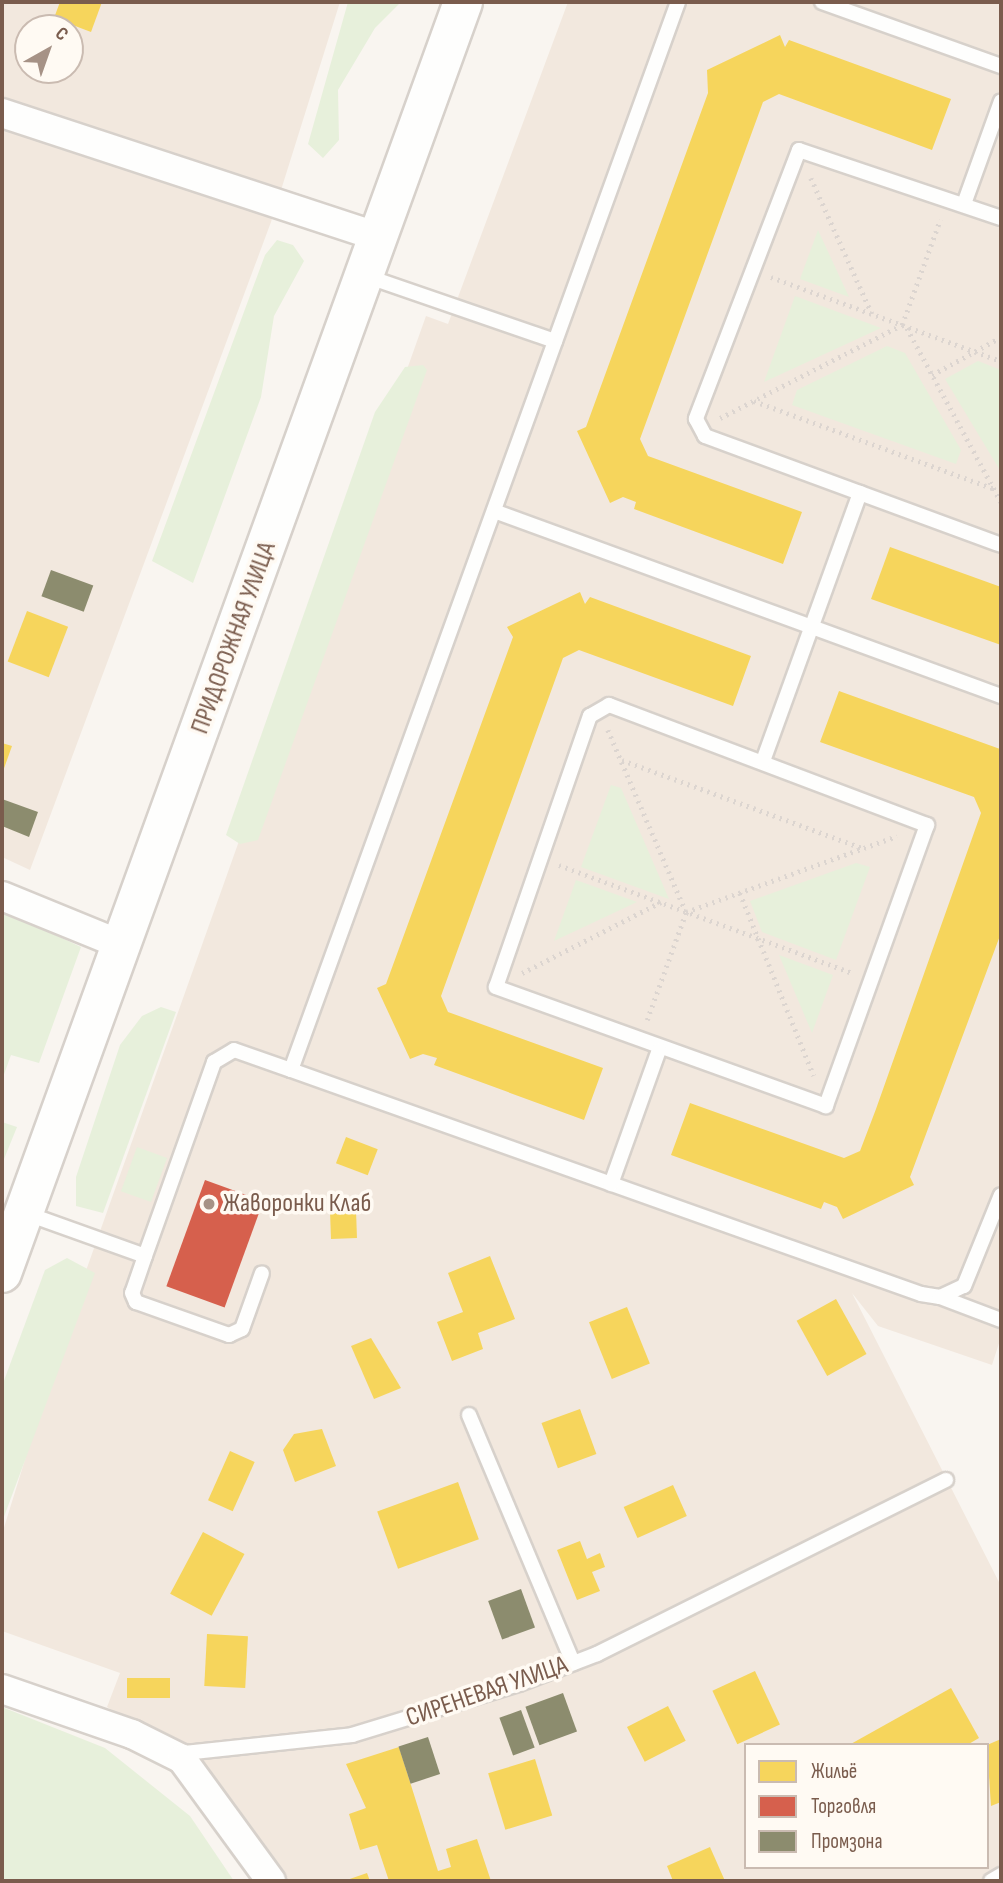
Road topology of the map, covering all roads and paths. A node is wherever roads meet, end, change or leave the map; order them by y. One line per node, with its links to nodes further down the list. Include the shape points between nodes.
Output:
1 (463, 2): 11 (main road, ПРИДОРОЖНАЯ УЛИЦА)
2 (678, 2): 17 (lane)
3 (822, 2): 4 (lane)
4 (1001, 66)
5 (1001, 101): 9 (lane)
6 (2, 113): 11 (street)
7 (799, 150): 8 (lane); 12 (lane); 14 (path)
8 (948, 199): 9 (lane); 15 (path)
9 (964, 204): 10 (lane)
10 (1001, 218)
11 (380, 237): 13 (main road, ПРИДОРОЖНАЯ УЛИЦА)
12 (750, 270): 14 (path); 22 (lane)
13 (366, 276): 17 (lane); 41 (main road, ПРИДОРОЖНАЯ УЛИЦА)
14 (873, 315): 15 (path)
15 (904, 326): 18 (path); 20 (path); 21 (path)
16 (1001, 337): 18 (path)
17 (555, 341): 26 (lane)
18 (975, 352): 19 (path); 20 (path)
19 (1001, 361)
20 (932, 374): 23 (path)
21 (753, 401): 22 (path); 23 (path)
22 (698, 430): 24 (lane)
23 (994, 489): 25 (path)
24 (860, 493): 27 (lane); 28 (lane)
25 (1001, 502)
26 (494, 511): 28 (lane); 46 (lane)
27 (1001, 545)
28 (811, 627): 29 (lane); 32 (lane)
29 (1001, 696)
30 (598, 706): 31 (path); 32 (lane); 35 (lane)
31 (621, 760): 34 (path); 39 (path)
32 (763, 761): 33 (lane)
33 (927, 825): 34 (path); 42 (lane)
34 (863, 848): 36 (path)
35 (538, 858): 38 (path); 43 (lane)
36 (740, 893): 39 (path); 40 (path)
37 (2, 896): 41 (street)
38 (661, 902): 39 (path); 43 (path)
39 (686, 912): 40 (path); 44 (path)
40 (758, 938): 42 (path); 47 (path)
41 (122, 945): 50 (main road, ПРИДОРОЖНАЯ УЛИЦА)
42 (875, 981): 47 (lane)
43 (496, 987): 44 (lane)
44 (639, 1042): 45 (lane)
45 (659, 1050): 47 (lane); 48 (lane)
46 (291, 1070): 48 (lane); 51 (lane, via 234,1050 214,1062)
47 (826, 1106)
48 (611, 1184): 54 (lane)
49 (1001, 1195): 54 (lane, via 973,1273 964,1286)
50 (24, 1212): 51 (lane); 52 (main road, ПРИДОРОЖНАЯ УЛИЦА)
51 (145, 1256): 53 (lane, via 132,1293 136,1303 229,1335 242,1329)
52 (2, 1273)
53 (262, 1273)
54 (940, 1297): 55 (lane)
55 (1001, 1320)
56 (469, 1415): 58 (lane)
57 (946, 1480): 58 (lane, СИРЕНЕВАЯ УЛИЦА)
58 (573, 1663): 60 (lane, СИРЕНЕВАЯ УЛИЦА, via 352,1735)
59 (2, 1689): 60 (street, СИРЕНЕВАЯ УЛИЦА)
60 (174, 1754): 62 (street, via 195,1771)
61 (1001, 1875): 63 (lane)
62 (271, 1881)
63 (991, 1881)

